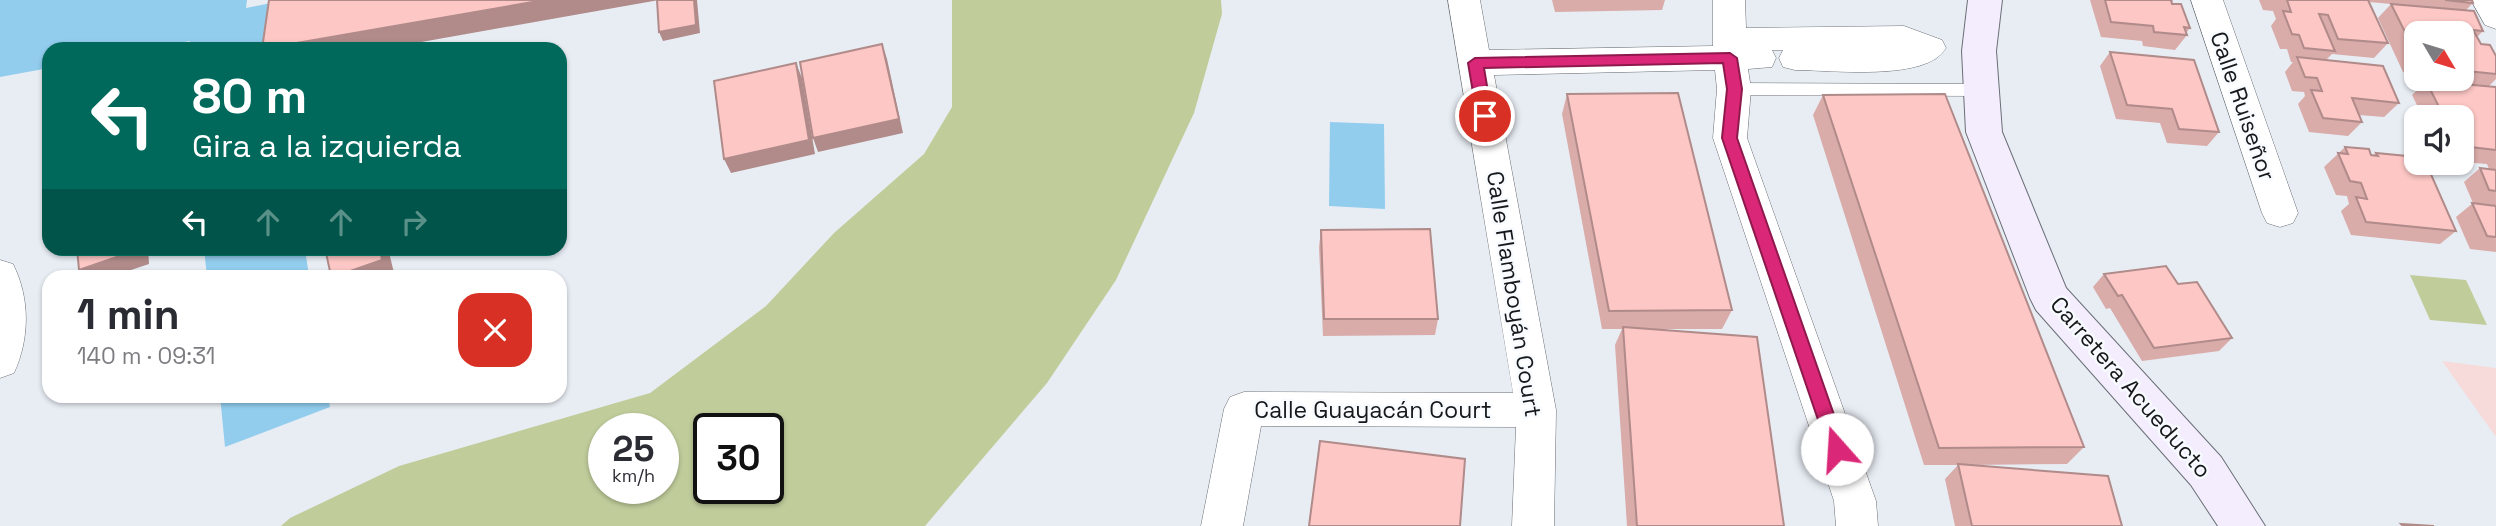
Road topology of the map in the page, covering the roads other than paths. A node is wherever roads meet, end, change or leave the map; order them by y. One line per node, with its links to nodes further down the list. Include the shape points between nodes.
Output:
1 (1464, 0): 10 (street, Calle Flamboyán Court)
2 (1729, 0): 11 (street)
3 (1985, 0): 8 (street, Carretera Acueducto)
4 (2207, 0): 13 (street, Calle Ruiseñor)
5 (2487, 0): 6 (street)
6 (2496, 17)
7 (1930, 48): 8 (street); 9 (street, via 1910,58); 11 (street, via 1904,38 1753,38)
8 (1979, 51): 12 (street, Carretera Acueducto)
9 (1795, 58)
10 (1475, 63): 11 (street); 16 (street, Calle Flamboyán Court)
11 (1742, 66): 12 (lane); 19 (street, via 1730,138 1855,501)
12 (1982, 90): 20 (street, Carretera Acueducto, via 1984,132 2050,298 2206,471)
13 (2280, 213)
14 (0, 275): 15 (street, via 5,283 6,332)
15 (0, 361)
16 (1535, 410): 17 (street, Calle Guayacán Court, via 1244,409); 18 (street, Calle Flamboyán Court)
17 (1222, 526)
18 (1533, 526)
19 (1857, 526)
20 (2243, 526)

